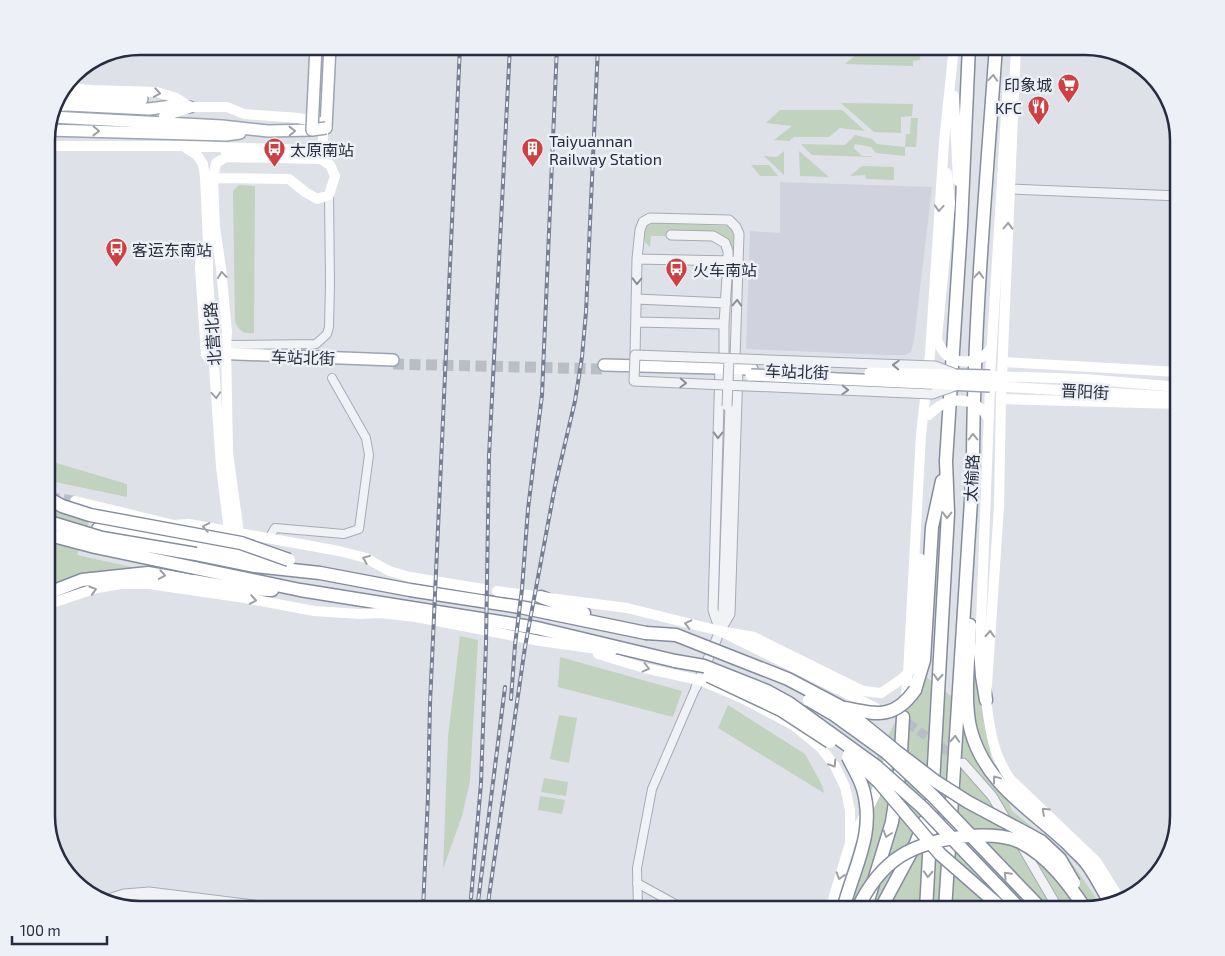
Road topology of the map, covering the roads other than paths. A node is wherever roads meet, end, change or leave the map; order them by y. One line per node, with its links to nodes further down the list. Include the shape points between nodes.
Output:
1 (316, 55): 23 (main road, bridge)
2 (326, 55): 21 (main road)
3 (330, 55): 23 (main road, bridge, via 326,128)
4 (953, 55): 25 (main road)
5 (954, 55): 33 (main road, via 955,131)
6 (969, 55): 33 (highway, 太榆路)
7 (995, 55): 67 (highway, 太榆路, one-way to 7, via 979,276)
8 (1012, 55): 46 (main road, via 1008,73)
9 (1014, 55): 30 (main road)
10 (91, 90): 11 (main road); 14 (main road); 16 (main road, one-way to 16, via 157,92)
11 (68, 94)
12 (68, 95): 14 (main road)
13 (68, 95): 16 (main road, via 148,109)
14 (106, 98): 15 (main road)
15 (142, 99)
16 (190, 107): 18 (main road); 21 (main road, via 227,107 244,114)
17 (60, 112): 18 (main road)
18 (164, 116): 20 (main road)
19 (58, 117): 24 (main road)
20 (242, 121)
21 (323, 123): 28 (main road, via 322,144 311,150)
22 (56, 130): 24 (main road, one-way to 24, via 226,134)
23 (312, 130): 24 (main road, one-way to 23)
24 (268, 131)
25 (944, 142): 45 (main road, via 950,203); 88 (main road, one-way to 88)
26 (55, 146): 27 (main road)
27 (183, 146): 28 (main road); 35 (main road, 北营北路, via 197,155 203,164)
28 (226, 152): 29 (main road, via 216,163); 31 (main road, via 321,159 330,165 335,176)
29 (213, 178): 31 (main road, via 289,179 317,199); 43 (main road, 北营北路, one-way to 29)
30 (1010, 189): 32 (street); 51 (main road, one-way to 30)
31 (329, 195): 48 (street, via 330,283 326,334 316,344)
32 (1170, 196)
33 (962, 226): 66 (highway, 太榆路)
34 (671, 235): 37 (street, via 720,239 725,243)
35 (208, 244): 44 (main road, 北营北路); 49 (main road, via 201,254 200,268 206,355 210,360)
36 (637, 258): 37 (street); 38 (street, via 641,226 650,218 729,220 739,234); 39 (street, one-way to 39)
37 (728, 260): 38 (street); 40 (street)
38 (738, 262): 52 (street, one-way to 38)
39 (636, 299): 40 (street); 41 (street)
40 (726, 303): 42 (street)
41 (636, 322): 42 (street); 47 (street)
42 (724, 324): 52 (street)
43 (227, 332): 44 (main road, via 221,342); 48 (main road, 北营北路)
44 (212, 334): 49 (main road, 北营北路)
45 (937, 340): 46 (main road, bridge, via 941,350 959,361 979,360); 56 (main road)
46 (992, 346): 58 (main road)
47 (635, 352): 52 (street, bridge); 59 (street, one-way to 59, bridge, via 634,381)
48 (226, 353): 49 (main road, 车站北街); 50 (main road, 车站北街); 72 (main road, 北营北路)
49 (214, 356): 72 (main road, 北营北路, one-way to 72, via 222,477)
50 (393, 362)
51 (1003, 362): 54 (main road); 62 (main road)
52 (729, 364): 53 (main road, 车站北街); 56 (street, one-way to 52, bridge); 56 (main road, 车站北街, bridge, via 752,372); 59 (street, bridge); 83 (street, one-way to 83, via 713,610); 83 (street, via 730,614)
53 (605, 367)
54 (1170, 371)
55 (332, 378): 74 (street, via 366,438 369,455 359,529 344,534 275,528)
56 (933, 379): 57 (main road, 车站北街, bridge); 57 (street, bridge); 59 (street, one-way to 56, bridge); 64 (main road)
57 (960, 380): 58 (main road, 车站北街, bridge)
58 (990, 381): 60 (main road, 晋阳街, bridge, via 1085,379); 61 (main road, 晋阳街, bridge); 65 (main road)
59 (729, 385): 83 (street, bridge)
60 (1170, 386)
61 (1170, 396)
62 (1001, 399): 63 (main road); 90 (main road, one-way to 62, via 999,506)
63 (1170, 404)
64 (930, 414): 65 (main road, bridge, via 937,407 956,400 978,406); 88 (main road, via 922,487 918,646 915,662)
65 (989, 419): 86 (main road)
66 (946, 461): 91 (highway, bridge, via 932,527 924,660 915,690 897,708 881,714); 96 (highway, 太榆路, one-way to 96, via 948,513)
67 (973, 469): 101 (highway, one-way to 67, via 1087,864 1002,787 978,749 971,731 967,710 973,576); 113 (highway, 太榆路, one-way to 67)
68 (75, 501): 72 (main road, one-way to 68, via 188,524 174,525)
69 (55, 502): 75 (highway, bridge, via 90,515 241,543)
70 (55, 524): 76 (highway, bridge, via 102,538 255,566)
71 (98, 529): 75 (highway)
72 (234, 532): 74 (main road)
73 (55, 536): 79 (highway, bridge)
74 (269, 538): 77 (main road, one-way to 74, via 410,577 389,571 366,558)
75 (289, 560): 76 (highway)
76 (320, 573): 84 (highway)
77 (483, 589)
78 (55, 590): 79 (highway, one-way to 79, via 82,580 148,573 239,589)
79 (300, 590): 87 (highway, via 537,628)
80 (497, 591): 81 (main road)
81 (541, 597): 83 (main road, one-way to 81, via 627,608); 84 (highway)
82 (55, 602): 85 (main road, one-way to 85, via 97,588 149,584 314,611 416,617)
83 (720, 631): 88 (main road, via 754,637 863,691 881,693); 89 (street); 92 (main road)
84 (646, 633): 91 (highway, bridge, via 676,636 788,679); 116 (highway, one-way to 84, bridge, via 887,753 833,714 774,679)
85 (566, 644): 87 (main road); 89 (main road, one-way to 89)
86 (980, 649): 90 (highway)
87 (675, 661): 94 (highway, bridge, via 781,710); 115 (highway, bridge, via 704,666 789,703 876,766 922,807)
88 (908, 673): 93 (main road)
89 (698, 683): 97 (main road, one-way to 97, via 746,700 793,725 821,748 845,787 850,810); 98 (street, via 652,789)
90 (986, 700): 99 (main road, one-way to 90, via 1096,861 1002,768 990,731)
91 (843, 708): 118 (highway, bridge, via 935,781 1041,841 1060,859 1074,883)
92 (876, 708)
93 (903, 717): 97 (main road, via 898,739 874,797); 110 (highway, one-way to 110, via 900,770 892,822)
94 (845, 751): 108 (highway, bridge, via 863,787 867,807 866,834); 114 (highway, bridge, via 880,782 940,854)
95 (964, 763): 117 (street, via 992,796)
96 (931, 806): 111 (highway, via 916,843); 112 (highway, 太榆路, one-way to 112)
97 (850, 843): 107 (main road, one-way to 107)
98 (637, 883): 105 (street); 106 (street)
99 (1116, 894)
100 (114, 897): 104 (street, via 149,892)
101 (1107, 898)
102 (137, 901): 103 (street)
103 (165, 901)
104 (221, 901)
105 (638, 901)
106 (670, 901)
107 (833, 901)
108 (846, 901)
109 (861, 901): 119 (highway, bridge, via 881,872 897,858 923,844 984,834 1019,842 1047,860)
110 (868, 901)
111 (885, 901)
112 (926, 901)
113 (946, 901)
114 (994, 901)
115 (1011, 901)
116 (1033, 901)
117 (1054, 901)
118 (1077, 901)
119 (1080, 901)

